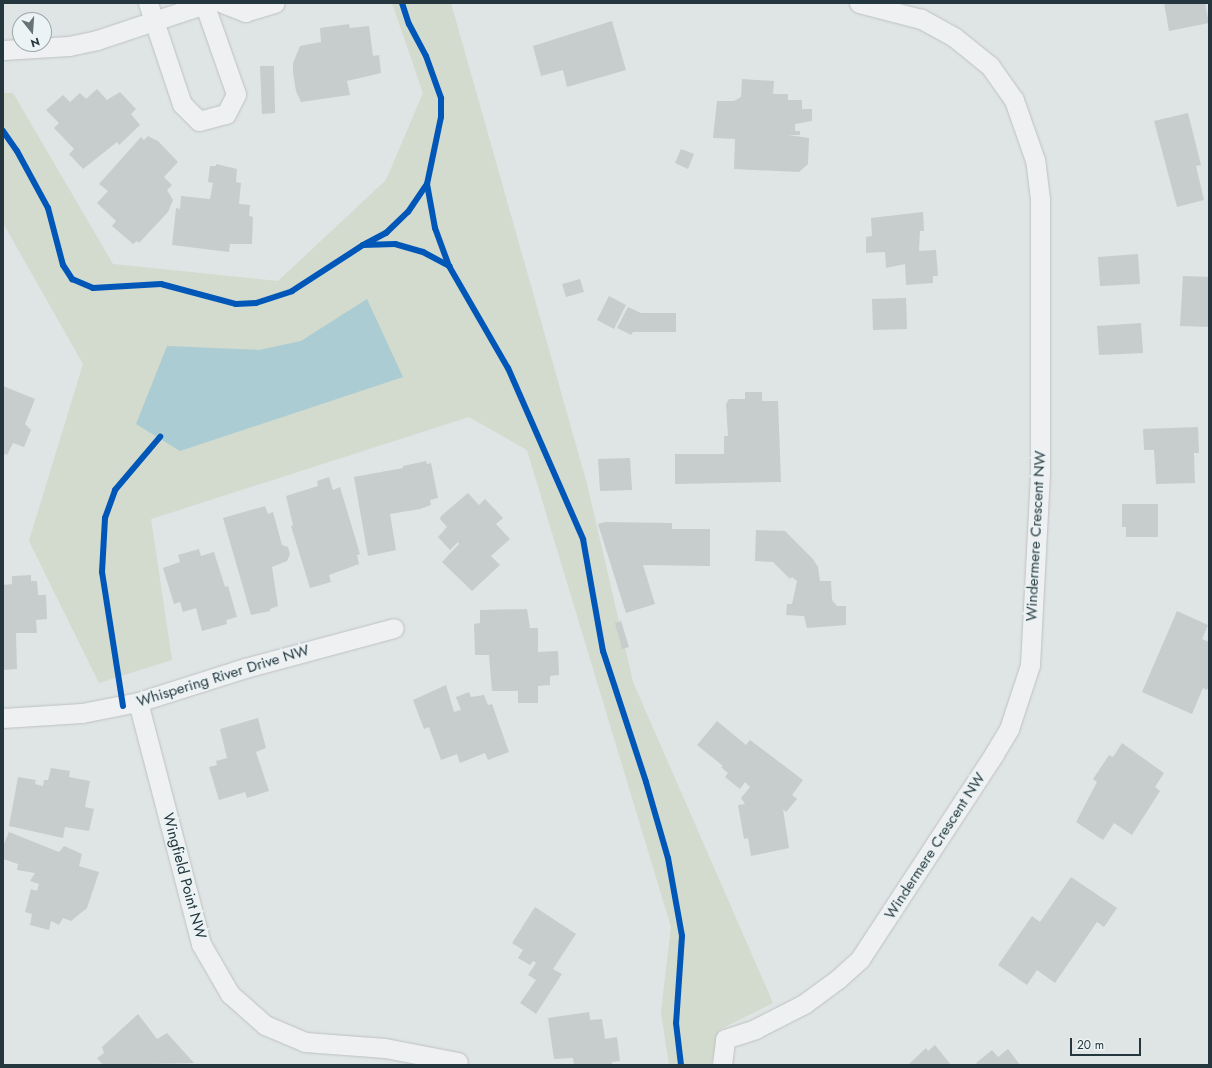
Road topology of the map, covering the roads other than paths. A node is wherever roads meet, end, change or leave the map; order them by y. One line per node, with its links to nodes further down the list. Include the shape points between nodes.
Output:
1 (148, 3): 5 (street)
2 (210, 3): 3 (street, via 245,12); 5 (street); 5 (street, via 236,94 226,114 199,121 182,104)
3 (276, 3)
4 (858, 3): 11 (street, Windermere Crescent NW, via 921,19 954,37 990,66 1014,100 1036,160 1040,199 1040,472 1030,665 1011,722 994,754 860,959 804,1004 755,1029 725,1039)
5 (154, 22): 6 (street, via 69,46)
6 (3, 50)
7 (394, 628): 8 (street, Whispering River Drive NW, via 245,668)
8 (138, 702): 9 (street, Whispering River Drive NW, via 82,713); 10 (street, Wingfield Point NW, via 201,944 230,994 265,1025 305,1042 385,1048)
9 (3, 718)
10 (458, 1062)
11 (722, 1065)

